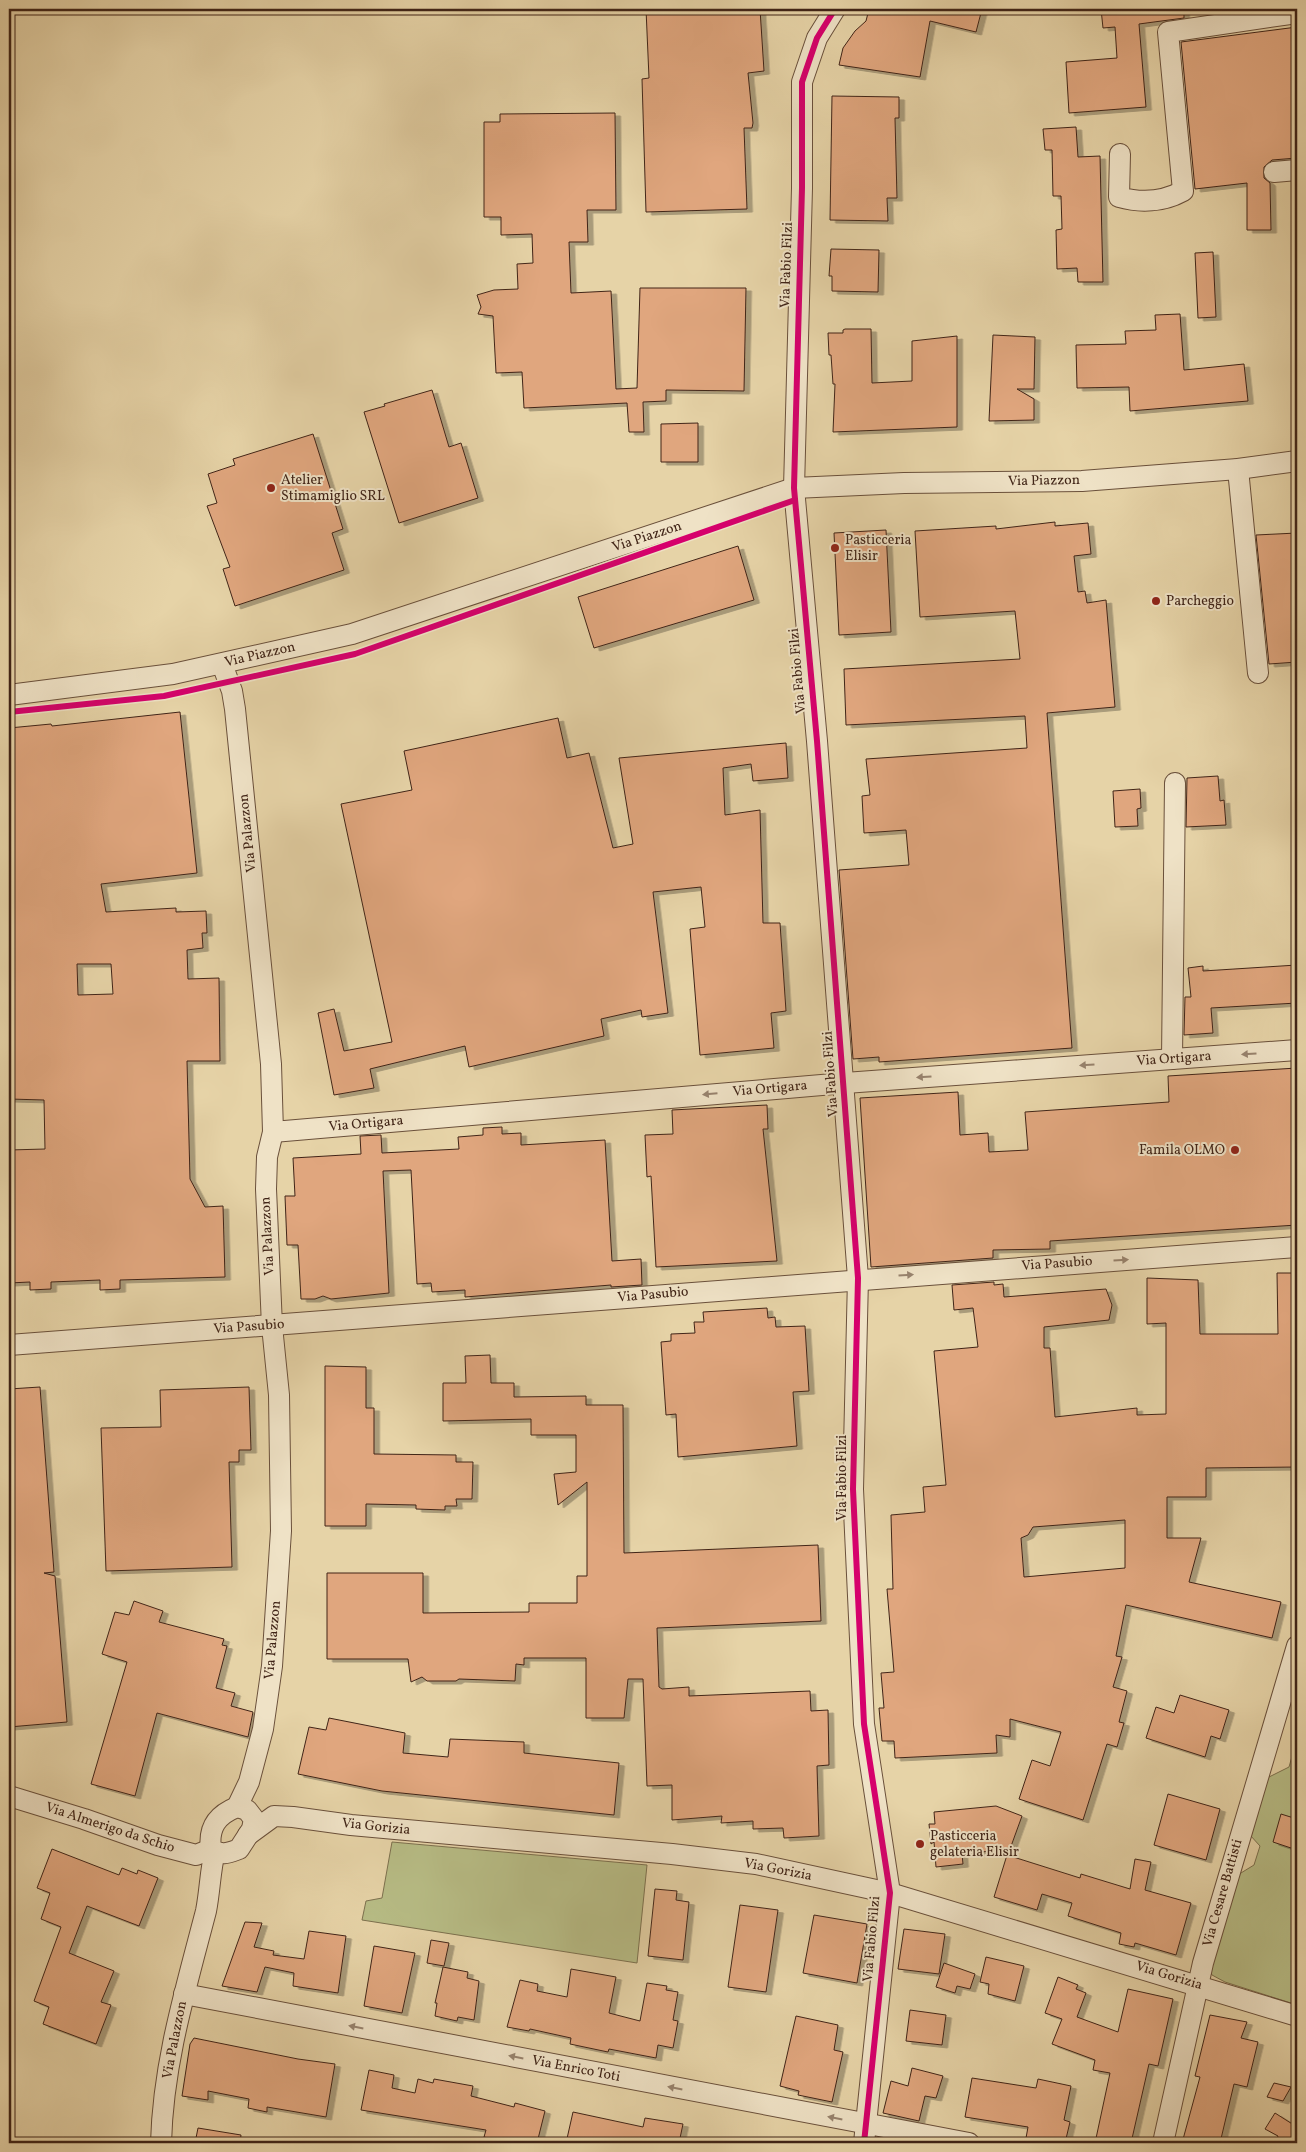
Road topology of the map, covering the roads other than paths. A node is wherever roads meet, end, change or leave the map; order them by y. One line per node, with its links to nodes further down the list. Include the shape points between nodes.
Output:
1 (835, 9): 8 (street, Via Fabio Filzi, via 817,38 802,82)
2 (1297, 13): 3 (street, via 1168,32 1183,191 1172,197 1136,202 1119,197)
3 (1120, 154)
4 (1297, 170): 5 (street)
5 (1274, 172)
6 (1297, 461): 7 (street, Via Piazzon)
7 (1238, 469): 8 (street, Via Piazzon, via 1082,481 904,482); 10 (street)
8 (794, 488): 9 (street, Via Piazzon, via 352,634); 15 (street, Via Fabio Filzi)
9 (222, 664): 11 (street, Via Piazzon, via 173,674); 16 (street, Via Palazzon, via 235,709 250,843 271,1064)
10 (1258, 673)
11 (9, 695)
12 (1175, 783): 14 (street)
13 (1297, 1050): 14 (street, Via Ortigara, one-way to 14)
14 (1172, 1059): 15 (street, Via Ortigara, one-way to 15)
15 (845, 1083): 16 (street, Via Ortigara, one-way to 16); 18 (street, Via Fabio Filzi)
16 (273, 1132): 19 (street, Via Palazzon, via 267,1157 266,1189)
17 (1297, 1247): 18 (street, Via Pasubio, one-way to 17)
18 (858, 1278): 19 (street, Via Pasubio); 26 (street, Via Fabio Filzi, via 853,1489 864,1724)
19 (272, 1326): 20 (street, Via Pasubio); 23 (street, Via Palazzon, via 280,1395 281,1531 272,1666 263,1729 250,1782)
20 (9, 1344)
21 (1297, 1646): 27 (street, Via Cesare Battisti)
22 (9, 1796): 25 (street, Via Almerigo da Schio, via 158,1845 196,1855)
23 (237, 1807): 24 (street, via 247,1810 254,1819); 25 (street, via 227,1811 213,1826 209,1835)
24 (248, 1835): 25 (street, via 239,1850 224,1854); 26 (street, Via Gorizia, via 274,1816 293,1817 756,1864)
25 (213, 1850): 28 (street, Via Palazzon, via 210,1893)
26 (890, 1893): 27 (street, Via Gorizia); 30 (street, Via Fabio Filzi)
27 (1198, 1984): 29 (street, Via Gorizia); 33 (street, Via Cesare Battisti)
28 (184, 1994): 30 (street, Via Enrico Toti, one-way to 28); 31 (street, Via Palazzon, via 174,2029)
29 (1297, 2016)
30 (865, 2134): 32 (street, Via Enrico Toti)
31 (161, 2143)
32 (969, 2143)
33 (1163, 2143)

